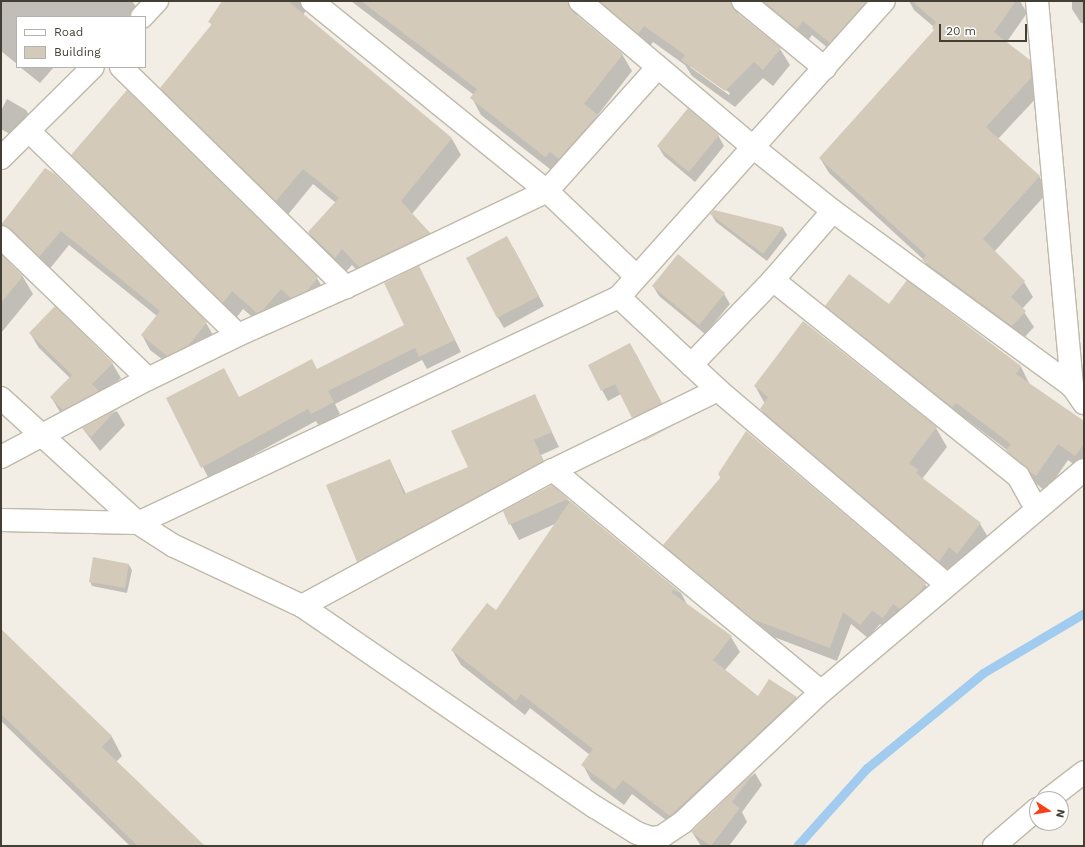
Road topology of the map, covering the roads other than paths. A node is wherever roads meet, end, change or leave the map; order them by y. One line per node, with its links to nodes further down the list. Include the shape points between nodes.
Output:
1 (157, 1): 7 (street)
2 (312, 1): 15 (street)
3 (580, 1): 10 (street)
4 (743, 1): 11 (street)
5 (884, 1): 11 (street)
6 (1037, 1): 26 (street)
7 (143, 16)
8 (92, 68): 12 (street)
9 (122, 68): 20 (street)
10 (657, 68): 13 (street); 15 (street)
11 (825, 68): 13 (street)
12 (29, 130): 14 (street); 22 (street)
13 (754, 148): 16 (street); 18 (street)
14 (1, 158)
15 (547, 191): 18 (street); 20 (street)
16 (833, 211): 19 (street); 26 (street)
17 (1, 237): 24 (street)
18 (637, 277): 21 (street)
19 (773, 280): 23 (street); 34 (street, via 1018,476)
20 (346, 287): 22 (street)
21 (619, 297): 23 (street); 36 (street)
22 (238, 335): 24 (street)
23 (691, 365): 25 (street)
24 (148, 379): 28 (street)
25 (718, 390): 31 (street); 37 (street)
26 (1078, 394)
27 (1, 398): 28 (street)
28 (42, 435): 29 (street); 36 (street)
29 (1, 457)
30 (1084, 458): 33 (street)
31 (553, 470): 38 (street); 39 (street)
32 (1084, 470): 33 (street)
33 (1060, 488): 34 (street)
34 (1036, 508): 37 (street)
35 (1, 520): 36 (street)
36 (138, 523): 38 (street, via 174,546)
37 (946, 584): 39 (street)
38 (302, 606): 39 (street, via 596,807 637,833 651,838 661,837 683,822)
39 (821, 692)
40 (1084, 772): 41 (street)
41 (1059, 791)
42 (1029, 816): 43 (street)
43 (994, 846)

